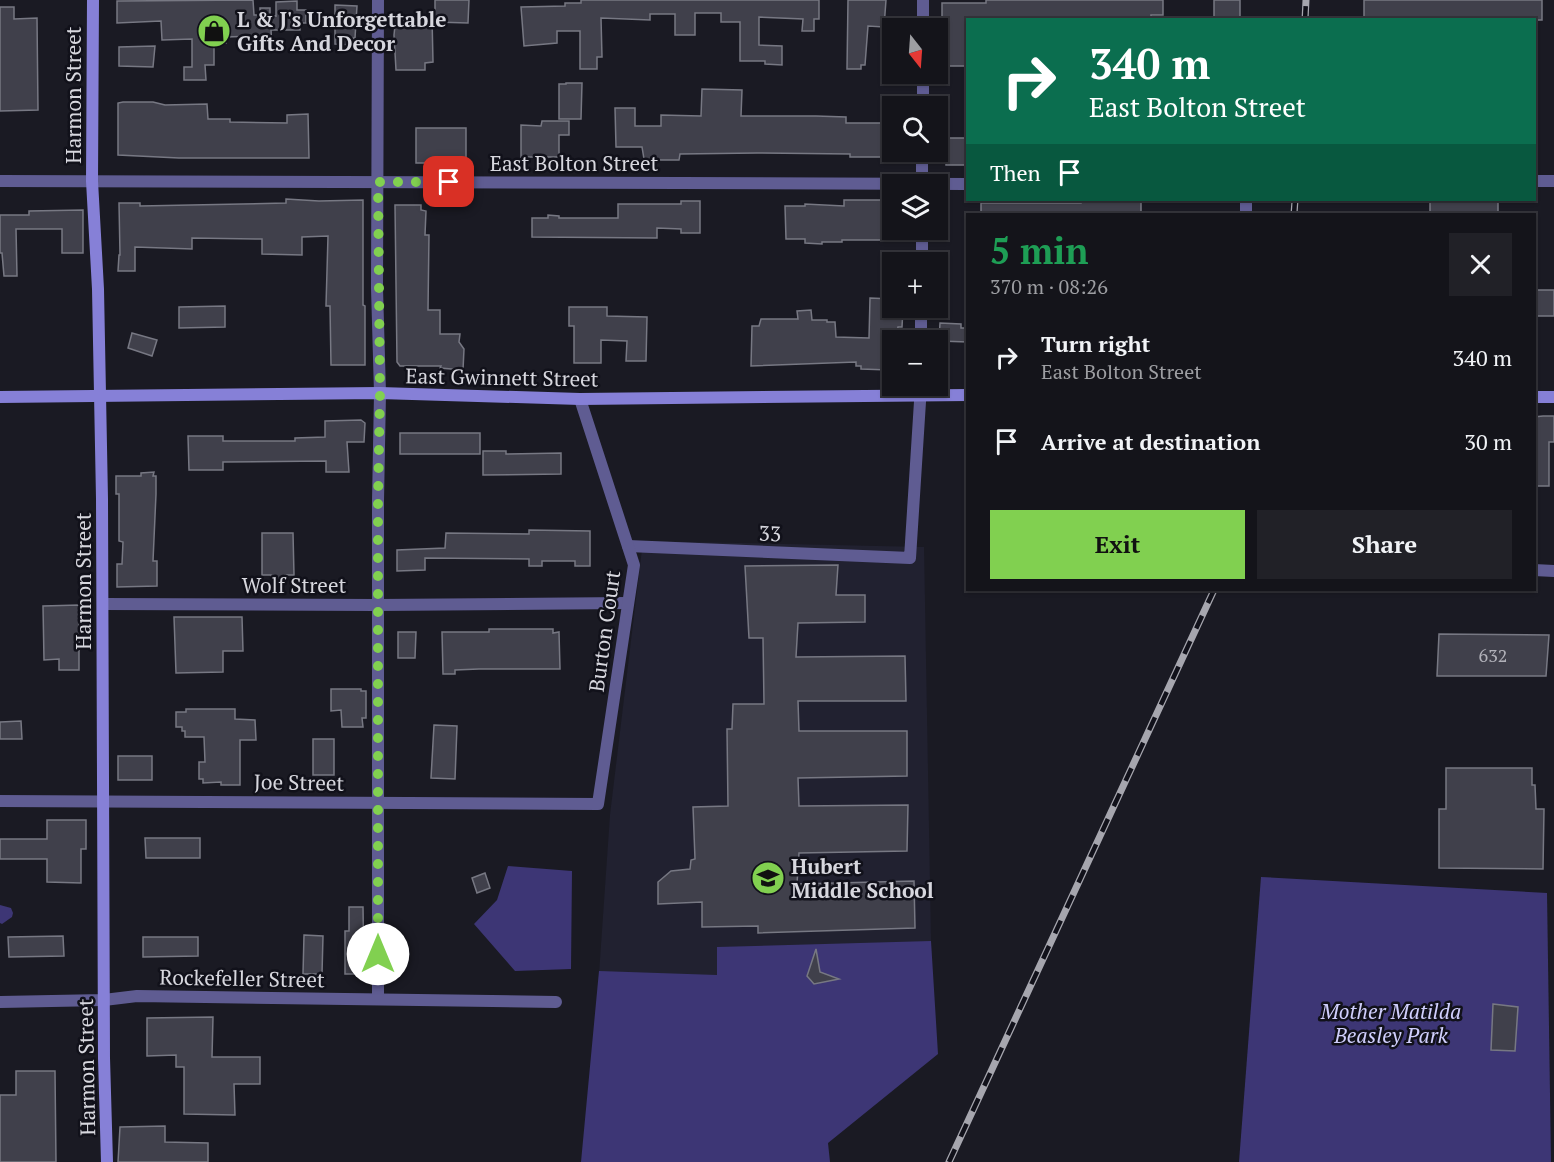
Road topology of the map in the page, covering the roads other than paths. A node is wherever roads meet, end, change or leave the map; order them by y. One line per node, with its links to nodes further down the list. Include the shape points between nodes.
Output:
1 (93, 0): 6 (main road, Harmon Street)
2 (378, 0): 9 (street)
3 (923, 0): 4 (street)
4 (923, 18)
5 (0, 181): 6 (street, East Bolton Street)
6 (92, 181): 9 (street, East Bolton Street); 16 (main road, Harmon Street)
7 (1536, 181): 8 (street)
8 (1554, 181)
9 (378, 182): 10 (street, East Bolton Street); 14 (street)
10 (882, 184)
11 (948, 184): 12 (street, East Bolton Street)
12 (966, 184)
13 (882, 391): 22 (main road, East Gwinnett Street)
14 (380, 393): 16 (main road, East Gwinnett Street); 22 (main road, East Gwinnett Street); 28 (street)
15 (948, 393): 17 (main road, East Gwinnett Street)
16 (99, 395): 19 (main road, East Gwinnett Street); 27 (main road, Harmon Street)
17 (966, 395)
18 (921, 396): 23 (street, 33, via 910,558)
19 (0, 397)
20 (1536, 397): 21 (main road)
21 (1554, 397)
22 (580, 399): 23 (street, Burton Court)
23 (628, 546): 26 (street, Burton Court, via 634,565)
24 (1536, 570): 25 (street)
25 (1554, 571)
26 (628, 603): 28 (street, Wolf Street); 32 (street, Burton Court)
27 (102, 604): 28 (street, Wolf Street); 30 (main road, Harmon Street)
28 (377, 605): 31 (street)
29 (0, 801): 30 (street, Joe Street)
30 (104, 802): 31 (street, Joe Street); 34 (main road, Harmon Street)
31 (378, 802): 32 (street, Joe Street); 33 (street)
32 (598, 804)
33 (378, 999): 34 (street, Rockefeller Street, via 136,996); 36 (street, Rockefeller Street)
34 (104, 1000): 35 (street, Rockefeller Street); 37 (main road, Harmon Street)
35 (0, 1002)
36 (556, 1002)
37 (107, 1162)

